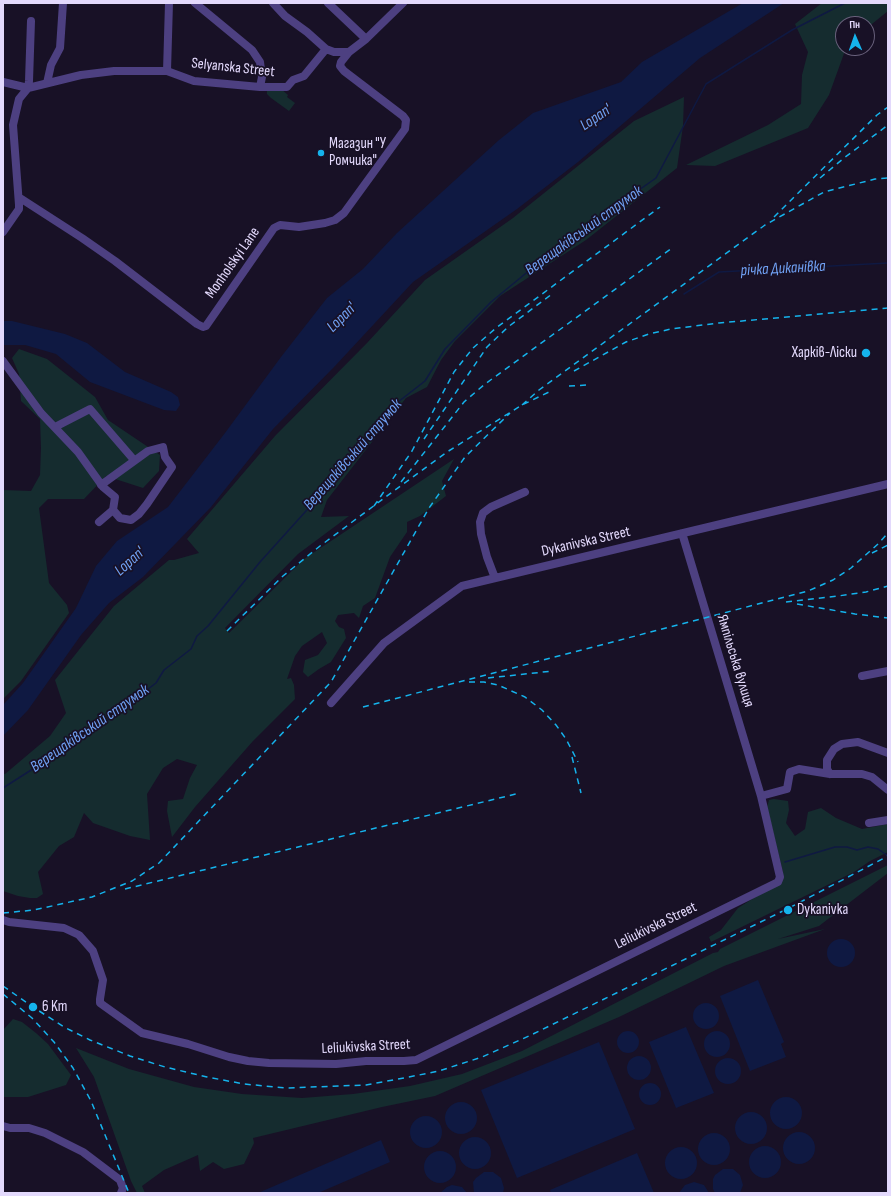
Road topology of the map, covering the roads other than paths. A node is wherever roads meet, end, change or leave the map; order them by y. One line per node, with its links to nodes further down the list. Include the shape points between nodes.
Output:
1 (63, 3): 13 (street, via 60,48 51,65)
2 (169, 3): 11 (street)
3 (195, 3): 15 (street, via 252,50 260,62)
4 (273, 3): 9 (street)
5 (328, 3): 8 (street)
6 (399, 4): 8 (street)
7 (31, 21): 16 (street)
8 (366, 39): 10 (street)
9 (326, 49): 10 (street); 15 (street, Selyanska Street, via 304,76 293,80 287,87)
10 (350, 52): 18 (street, Monholskyi Lane, via 340,66 403,116 406,120 405,129 344,213 335,220 300,227 280,225 274,228 206,326 197,324 115,261)
11 (167, 71): 13 (street, Selyanska Street, via 114,71); 15 (street, Selyanska Street, via 194,81)
12 (3, 82): 14 (street, Selyanska Street)
13 (47, 83): 16 (street, Selyanska Street)
14 (16, 86): 16 (street, Selyanska Street); 17 (street)
15 (260, 87)
16 (28, 88): 17 (street)
17 (19, 99): 18 (street, via 13,125)
18 (20, 198): 19 (street, via 19,209)
19 (3, 232)
20 (3, 361): 21 (street, via 41,413)
21 (55, 427): 22 (street, via 90,409); 24 (street, via 78,452)
22 (134, 460): 24 (street); 26 (street, via 148,451 164,447 165,457 172,467 147,504 131,520 120,518)
23 (888, 484): 28 (street, Dykanivska Street)
24 (101, 485): 26 (street, via 115,497)
25 (524, 492): 29 (street, via 491,506 483,513 480,522 481,534)
26 (113, 510): 27 (street)
27 (99, 522)
28 (682, 533): 29 (street, Dykanivska Street); 36 (street, Ямпільська вулиця)
29 (495, 578): 32 (street, Dykanivska Street, via 462,586 384,643)
30 (888, 671): 31 (street)
31 (862, 676)
32 (331, 704)
33 (888, 753): 34 (street, via 858,742 842,744 834,749 827,760)
34 (830, 774): 35 (street, via 862,774 872,777); 36 (street, via 799,769 790,772 787,789)
35 (888, 790)
36 (761, 796): 39 (street, Ямпільська вулиця)
37 (888, 820): 38 (street)
38 (869, 823)
39 (780, 877): 40 (street, Leliukivska Street, via 778,882 416,1060 404,1061 336,1064 262,1062 228,1057 142,1033 100,1003 103,980 93,951 79,935 64,928)
40 (3, 920)
41 (5, 1129): 42 (street, via 29,1128 45,1133 82,1152 120,1180 123,1188)
42 (121, 1193)

